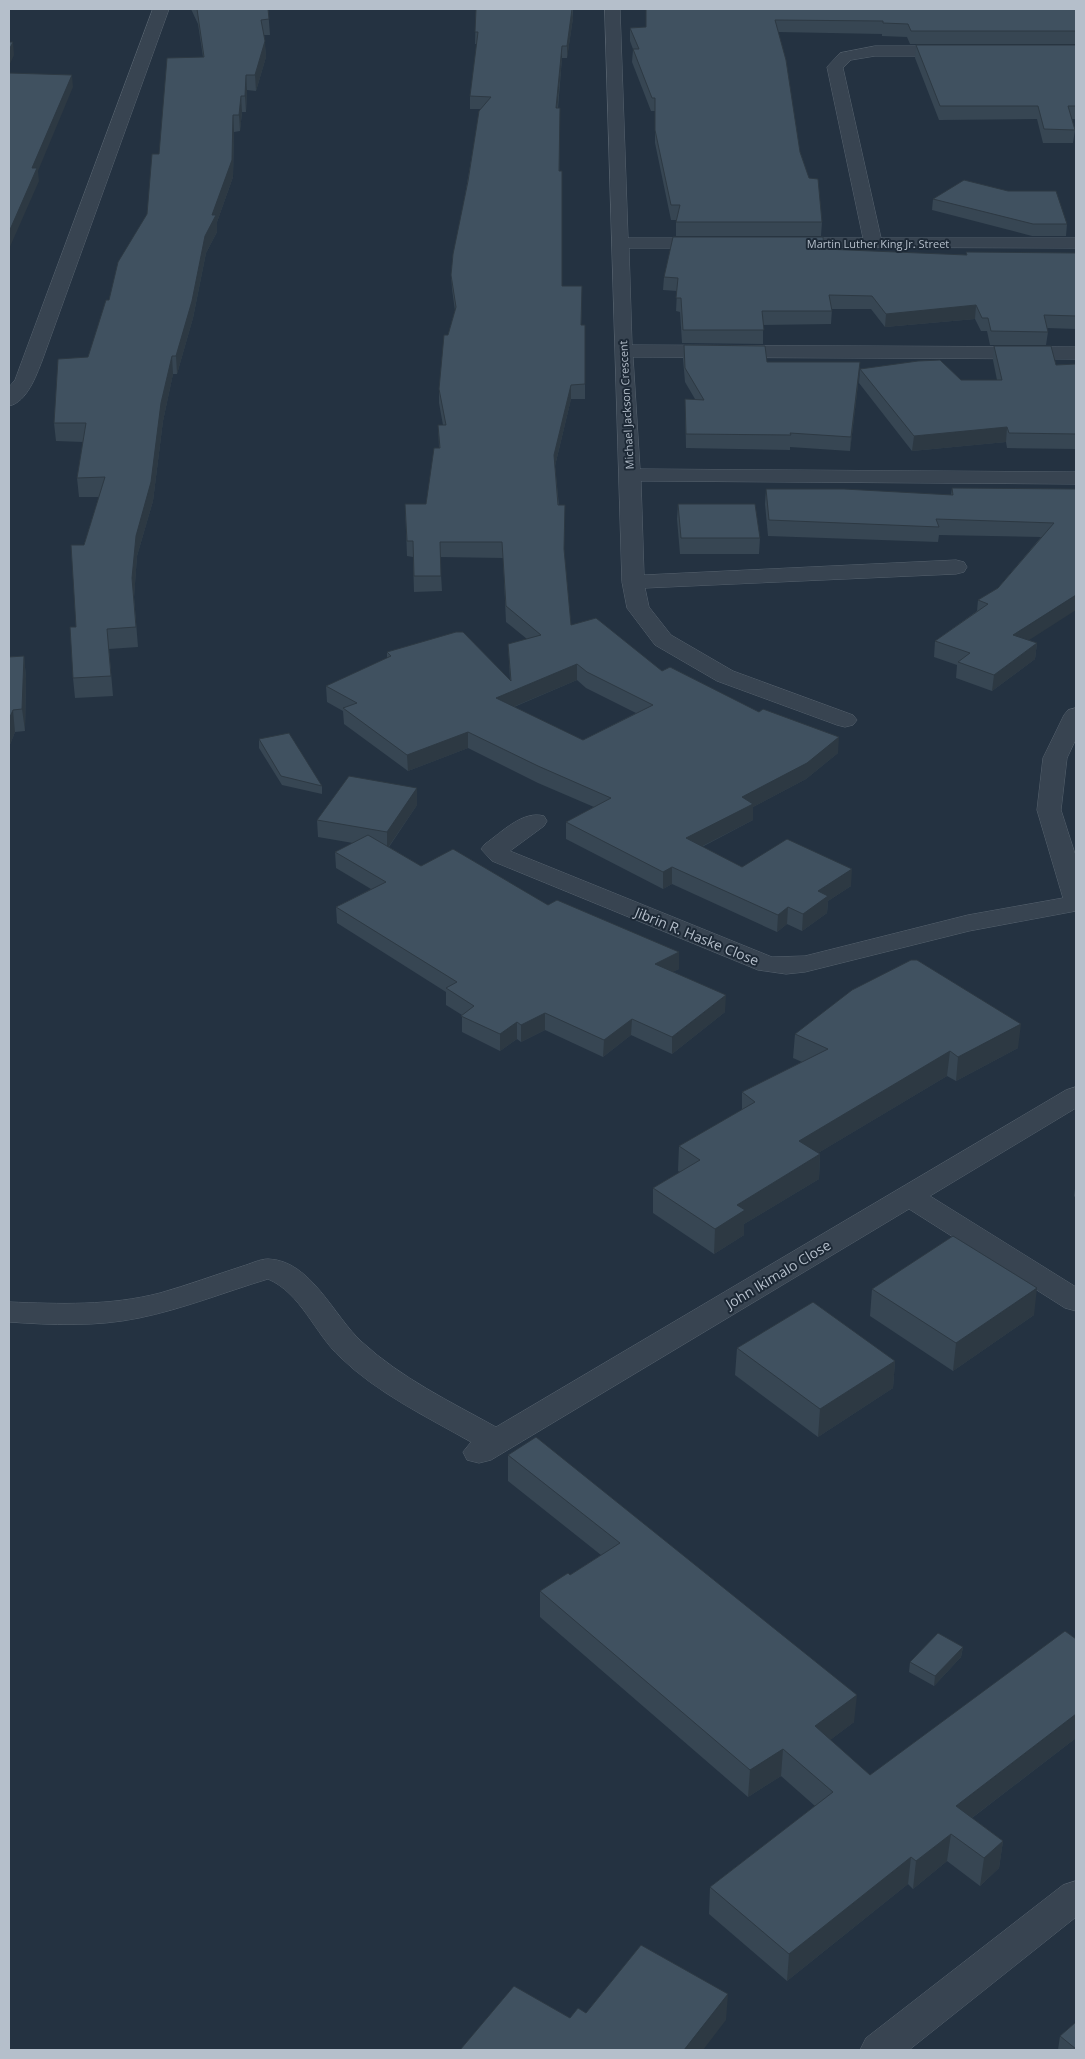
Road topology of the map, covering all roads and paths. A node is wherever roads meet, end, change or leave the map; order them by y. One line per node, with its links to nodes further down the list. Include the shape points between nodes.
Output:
1 (160, 9): 11 (street, via 32,361 24,381)
2 (612, 9): 5 (street, Michael Jackson Crescent)
3 (971, 51): 4 (street, via 875,51 846,56 835,67)
4 (873, 242): 7 (street, Martin Luther King Jr. Street); 8 (street, Martin Luther King Jr. Street)
5 (621, 243): 6 (street); 9 (street, Michael Jackson Crescent)
6 (727, 243)
7 (766, 243)
8 (1076, 243)
9 (623, 350): 10 (street); 12 (street, Michael Jackson Crescent)
10 (1076, 353)
11 (9, 400)
12 (630, 475): 13 (street, Michael Jackson Crescent); 15 (street)
13 (1076, 478)
14 (956, 567): 15 (street)
15 (633, 582): 17 (street, via 638,608 663,640 725,676)
16 (1076, 716): 19 (street, via 1056,758 1049,810)
17 (845, 720)
18 (535, 821): 20 (street, Jibrin R. Haske Close, via 494,849 501,856 767,964 813,963 968,923)
19 (1076, 898)
20 (1076, 903)
21 (1076, 1096): 22 (street, John Ikimalo Close)
22 (910, 1196): 23 (street); 24 (street, John Ikimalo Close, via 487,1447 350,1349 281,1271 268,1269 169,1300 120,1311)
23 (1076, 1301)
24 (9, 1312)
25 (1076, 1896): 26 (street)
26 (880, 2050)

